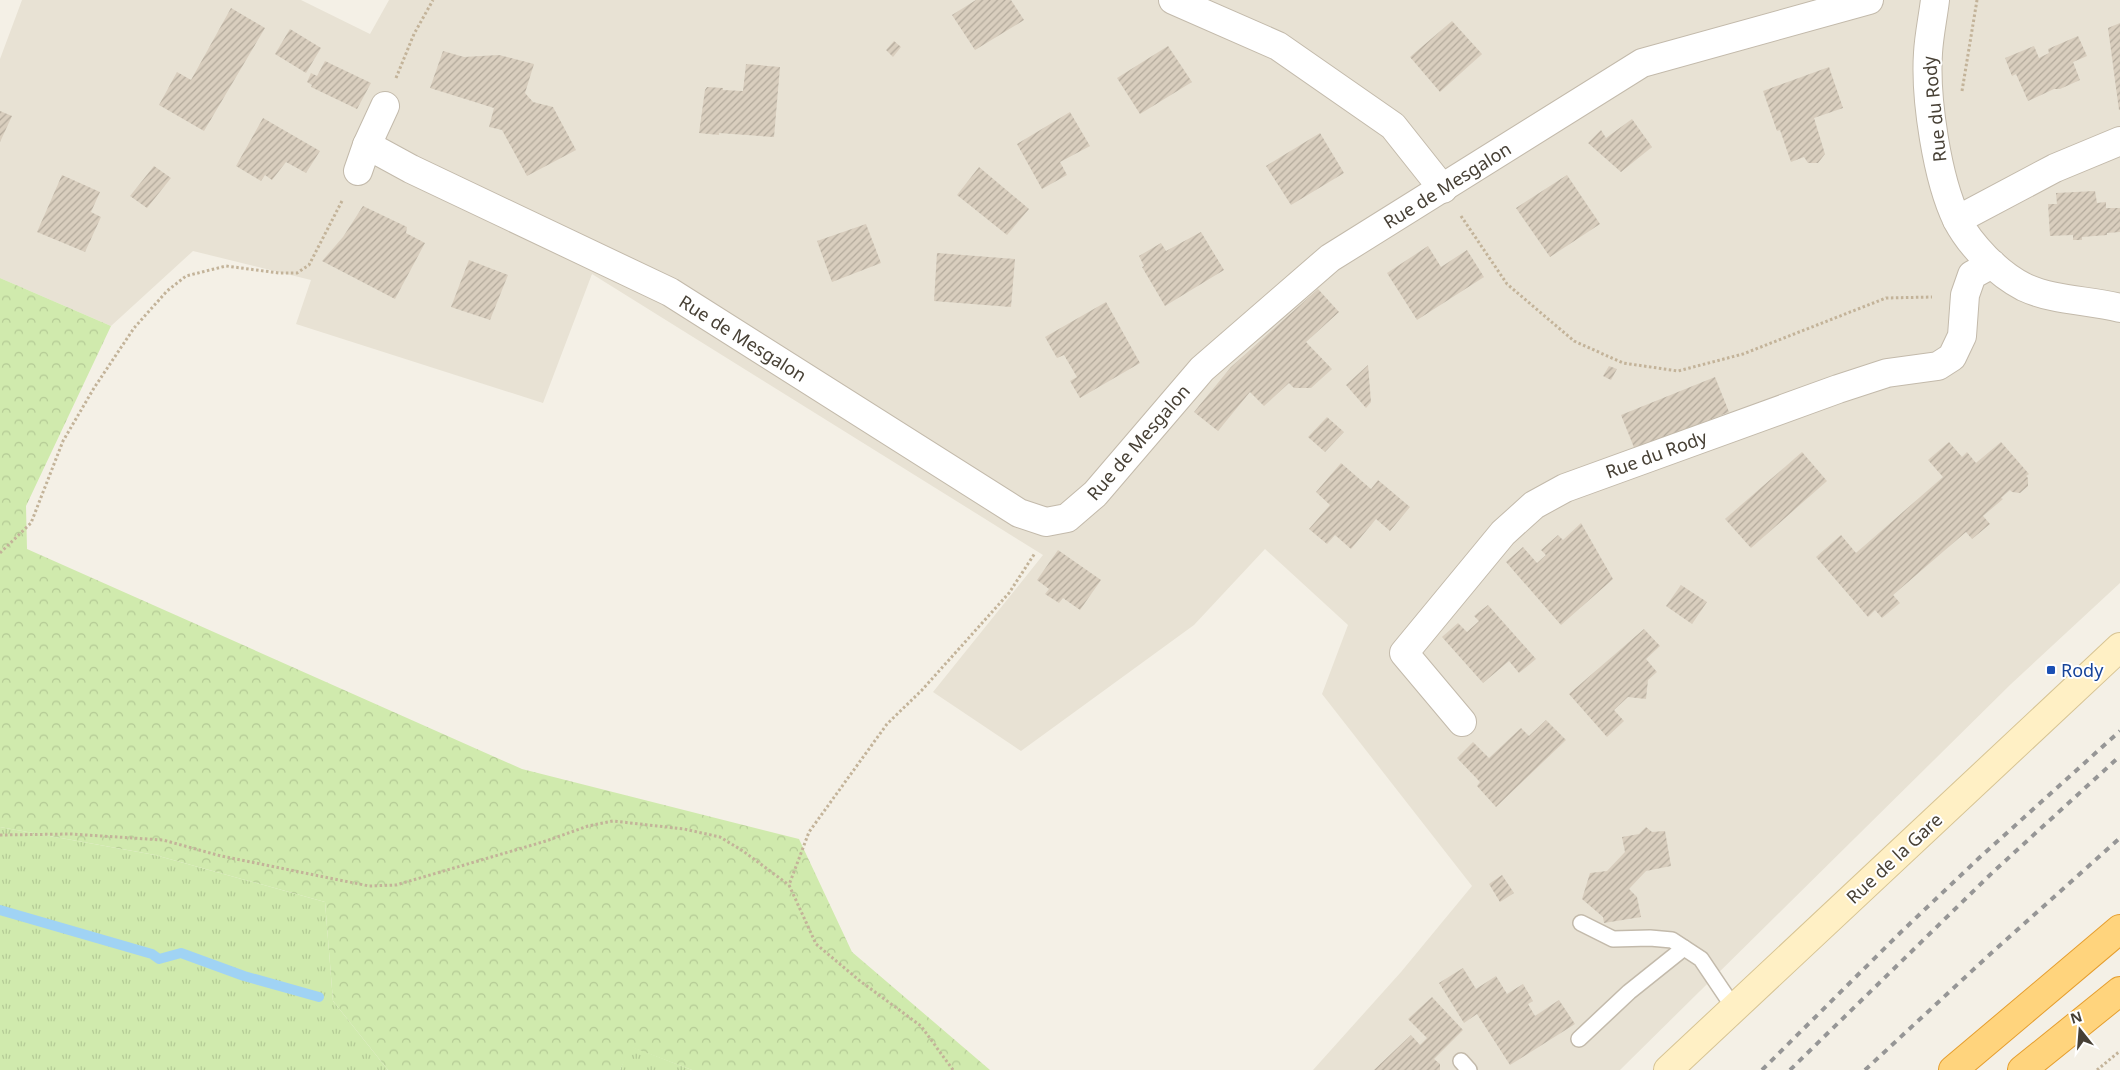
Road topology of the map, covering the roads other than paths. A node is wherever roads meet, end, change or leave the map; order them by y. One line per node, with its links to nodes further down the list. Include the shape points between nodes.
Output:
1 (1173, 0): 8 (street, via 1278,46 1393,126)
2 (1869, 0): 8 (street, Rue de Mesgalon, via 1642,63)
3 (1935, 0): 9 (street, Rue du Rody, via 1928,53 1930,108 1940,169)
4 (385, 106): 6 (street)
5 (2120, 141): 9 (street, via 2055,168)
6 (367, 145): 7 (street); 8 (street, Rue de Mesgalon, via 670,292 1019,513 1046,522 1067,518 1095,494 1202,369 1330,258)
7 (358, 170)
8 (1443, 189)
9 (1957, 220): 10 (street, Rue du Rody)
10 (1992, 264): 11 (street, Rue du Rody, via 2023,286 2058,297); 13 (street, Rue du Rody, via 1972,275 1965,295 1962,336 1952,357 1938,366 1887,373 1838,389 1580,482 1534,505 1503,533 1404,653)
11 (2120, 308)
12 (2120, 647): 18 (main road, Rue de la Gare)
13 (1462, 722)
14 (1581, 923): 16 (lane, via 1613,939 1672,940)
15 (2120, 929): 21 (highway)
16 (1684, 948): 18 (lane, via 1701,959); 19 (lane, via 1629,992)
17 (2120, 991): 22 (highway)
18 (1734, 1008): 20 (main road, Rue de la Gare)
19 (1579, 1039)
20 (1668, 1070)
21 (1953, 1070)
22 (2022, 1070)

